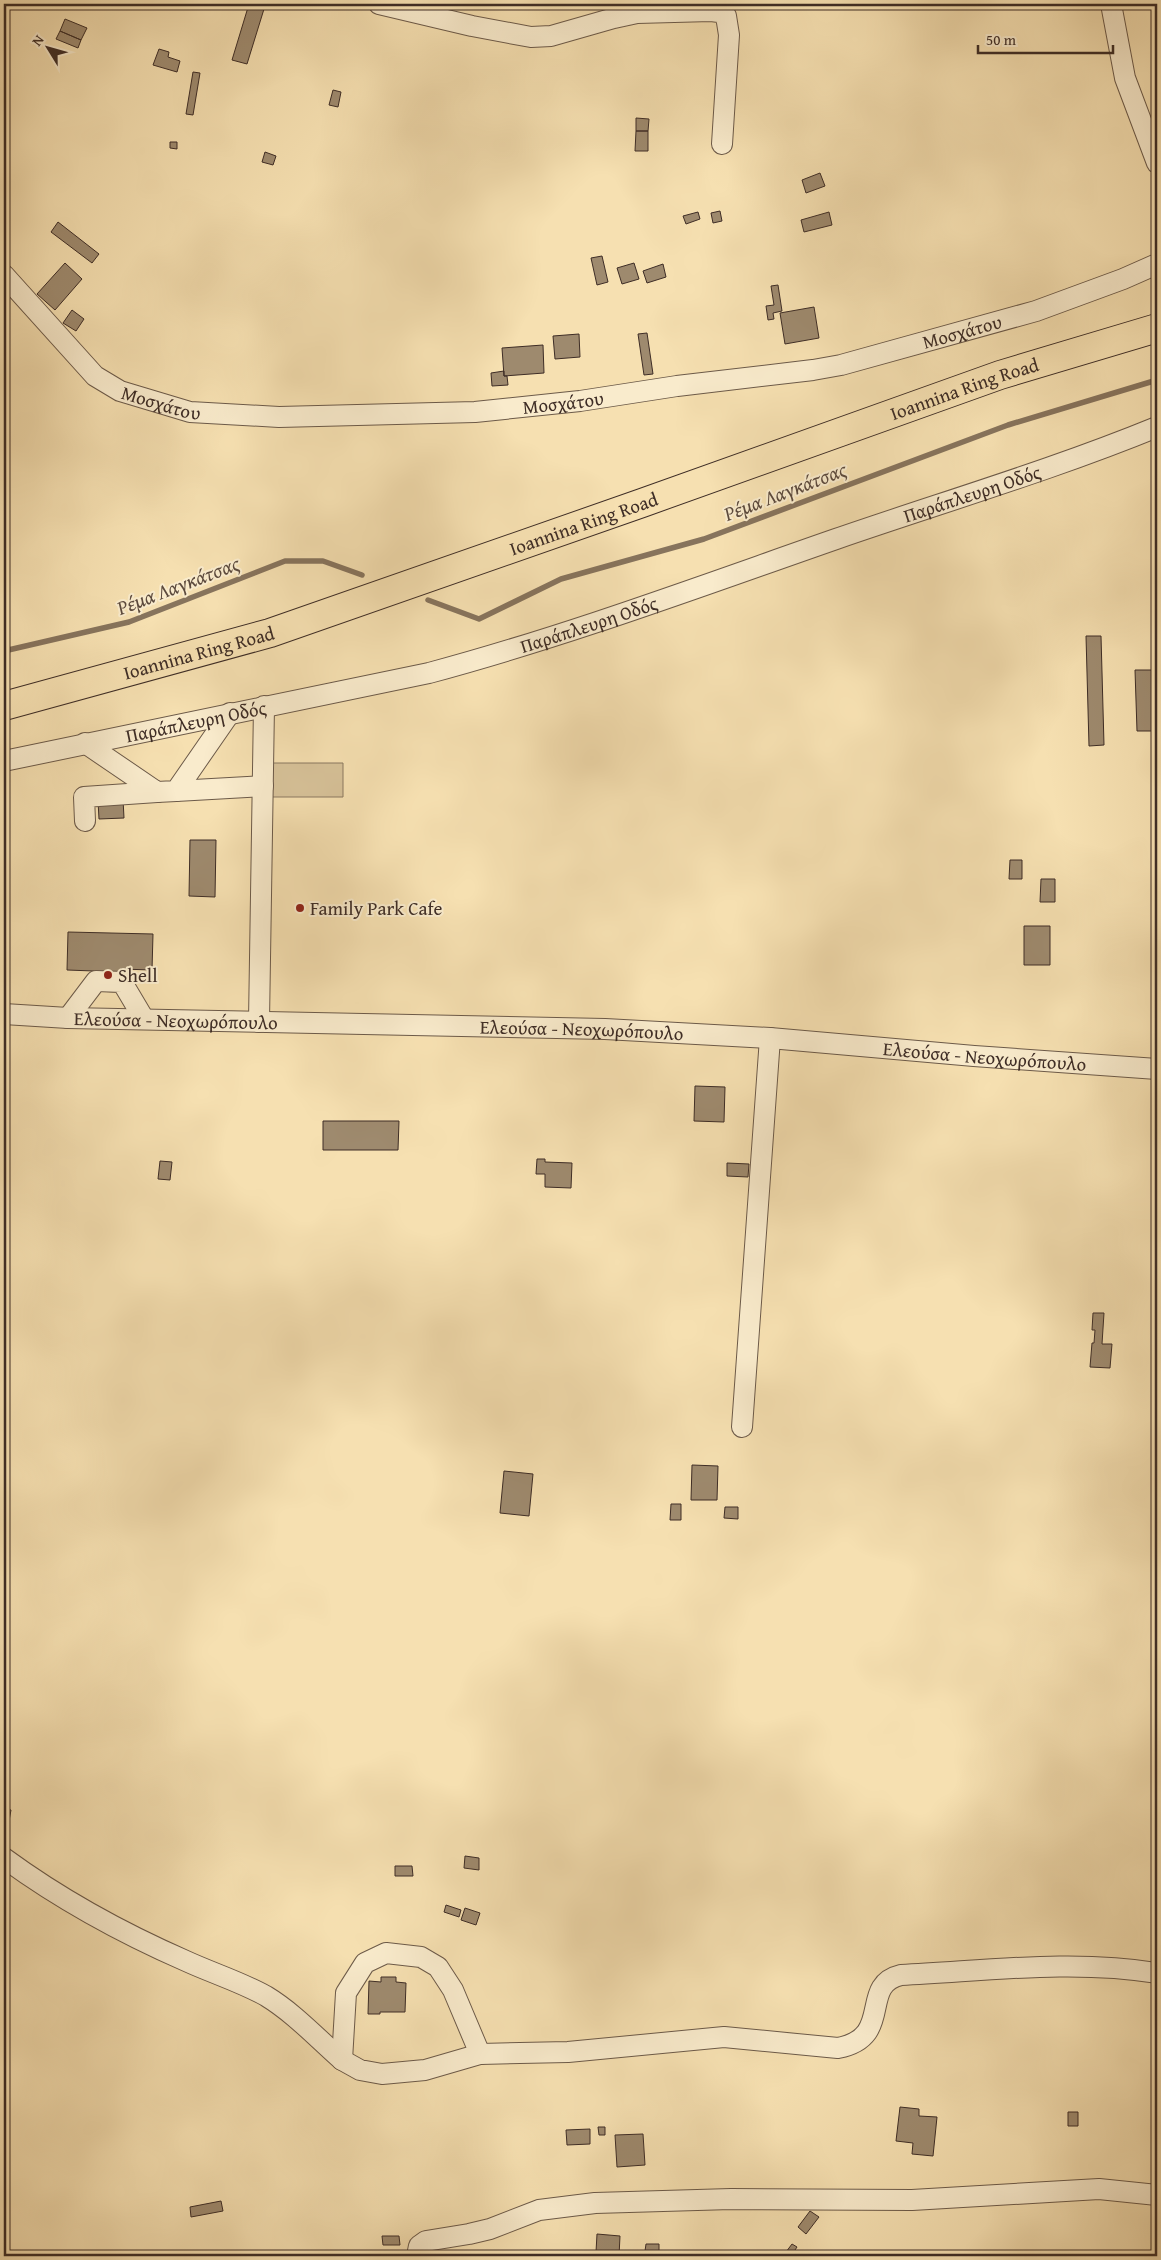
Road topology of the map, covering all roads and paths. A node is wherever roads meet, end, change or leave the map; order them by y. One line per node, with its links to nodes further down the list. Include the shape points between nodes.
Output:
1 (380, 4): 3 (street, via 531,37 551,36 637,13 702,10 724,14 729,35)
2 (1111, 4): 4 (street, via 1125,78)
3 (722, 144)
4 (1157, 163)
5 (1157, 264): 6 (street, Μοσχάτου, via 1036,311 813,370 484,411 279,417 190,412 120,391 95,376)
6 (4, 275)
7 (1157, 328): 9 (highway, Ioannina Ring Road, via 1000,375 270,633)
8 (1157, 427): 10 (street, Παράπλευρη Οδός, via 1070,461 471,662)
9 (4, 706)
10 (264, 706): 11 (street, Παράπλευρη Οδός); 14 (street)
11 (230, 713): 12 (street, Παράπλευρη Οδός); 15 (street)
12 (85, 744): 13 (street, Παράπλευρη Οδός); 15 (street)
13 (4, 760)
14 (263, 786): 15 (street); 20 (street)
15 (167, 792): 16 (street, via 84,797)
16 (85, 821)
17 (4, 1014): 18 (street, Ελεούσα - Νεοχωρόπουλο)
18 (68, 1018): 19 (street, Ελεούσα - Νεοχωρόπουλο); 19 (street, via 96,981 122,982)
19 (144, 1019): 20 (street, Ελεούσα - Νεοχωρόπουλο)
20 (259, 1022): 21 (street, Ελεούσα - Νεοχωρόπουλο, via 605,1029)
21 (770, 1038): 22 (street, Ελεούσα - Νεοχωρόπουλο); 23 (street)
22 (1157, 1069)
23 (742, 1427)
24 (4, 1858): 27 (street, via 90,1914 266,1996)
25 (1157, 1973): 26 (street, via 1049,1966 901,1975 890,1978 882,1986 873,2022 865,2034 852,2044 838,2048 724,2037 568,2052)
26 (480, 2054): 27 (street, via 425,2070 382,2074 360,2070); 27 (street, via 453,1990 438,1967 421,1957 386,1953 365,1964 346,1993)
27 (342, 2060)
28 (1157, 2195): 29 (street, via 1099,2190 932,2200 731,2199 595,2203 539,2210 469,2234 426,2241 419,2246)
29 (417, 2256)

